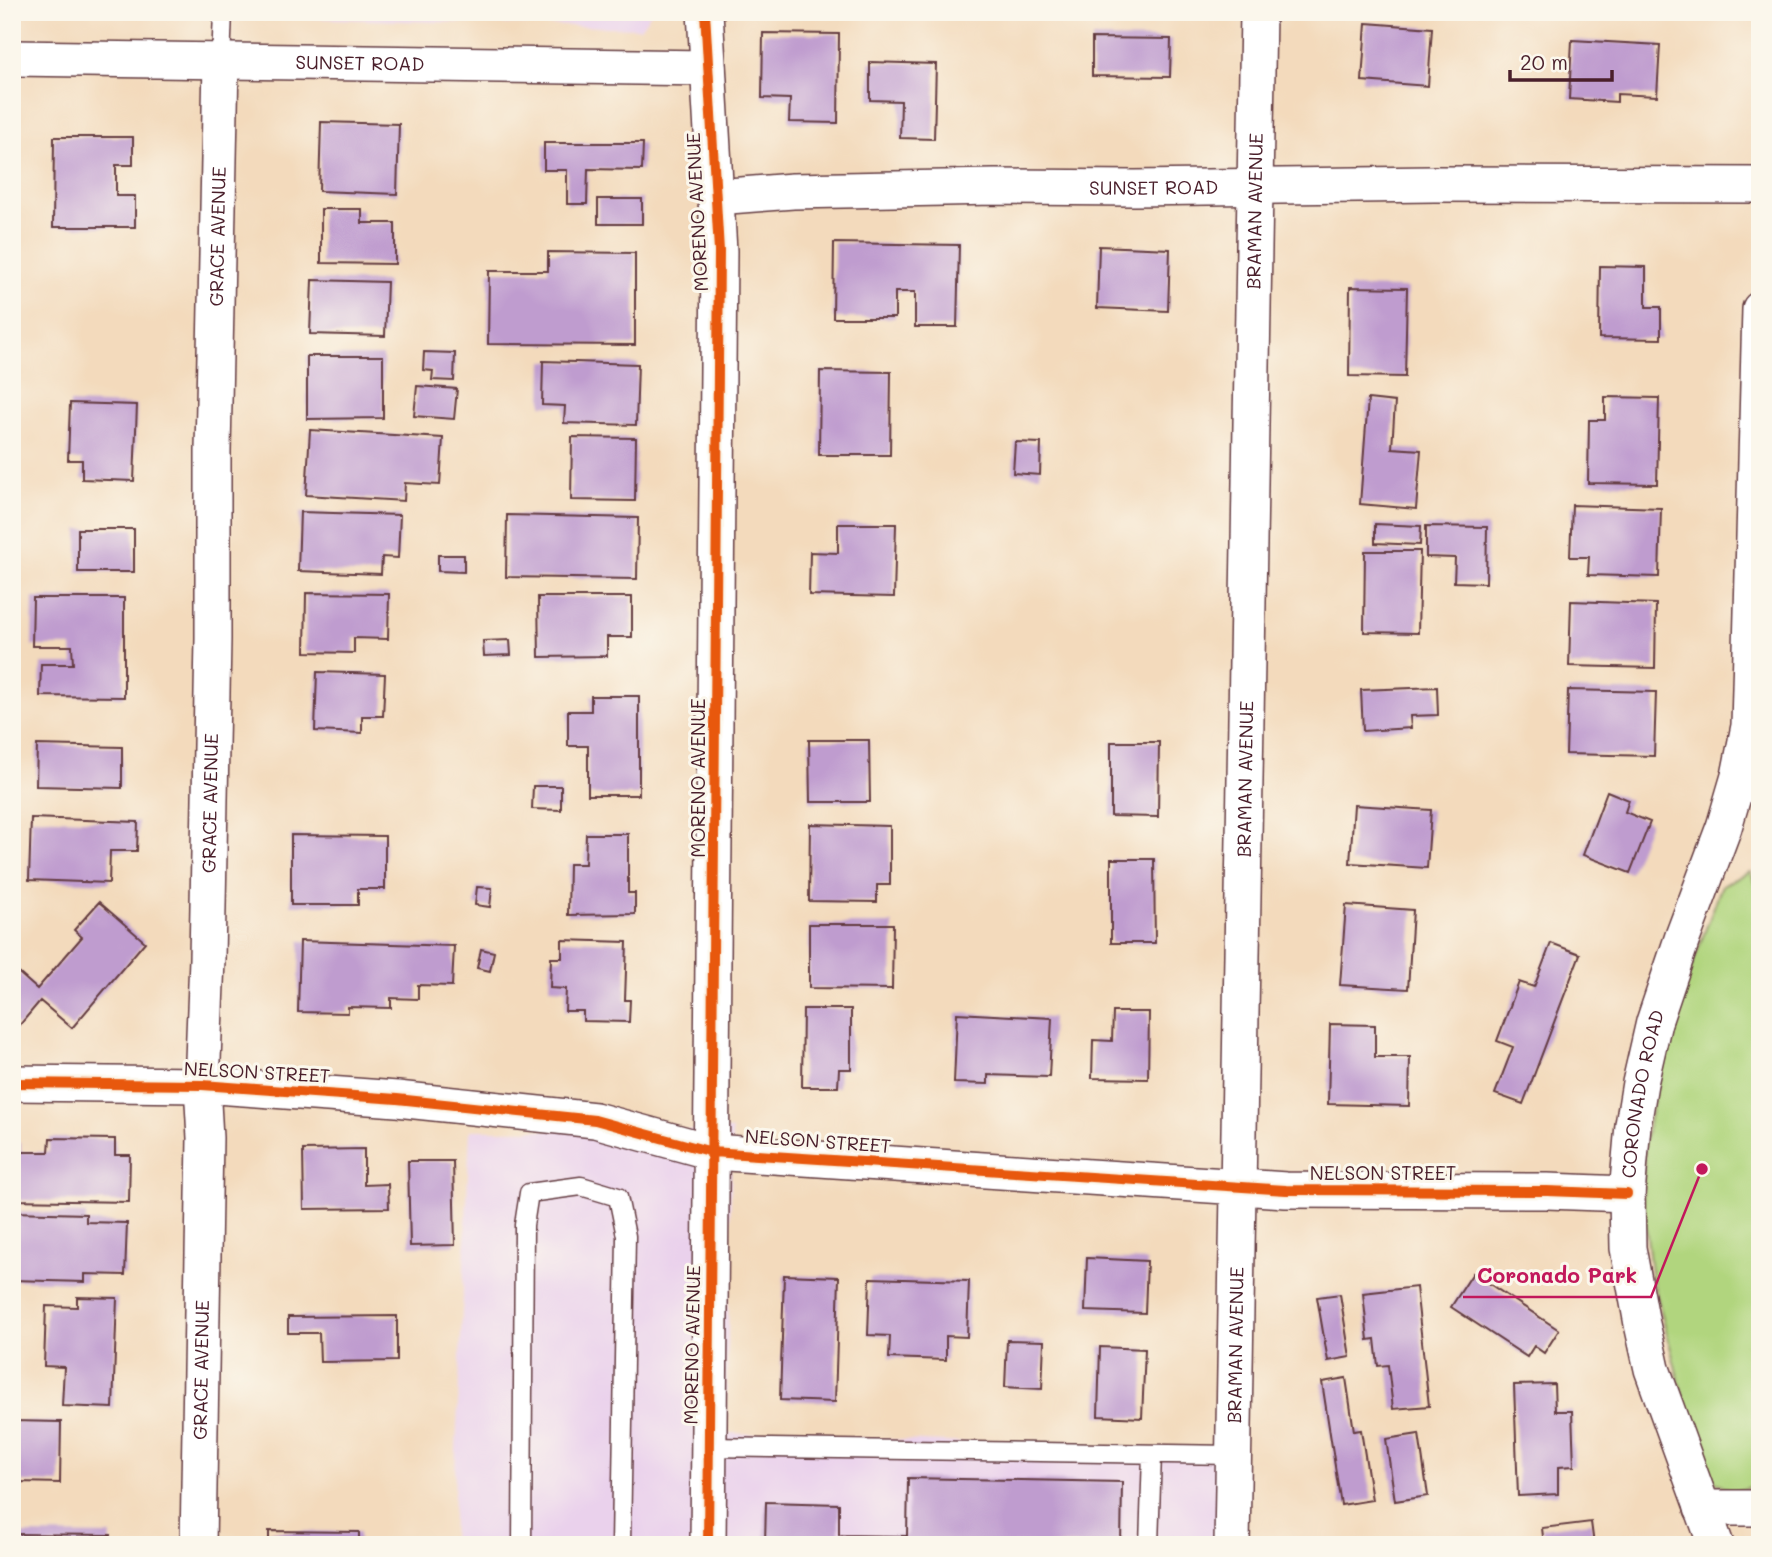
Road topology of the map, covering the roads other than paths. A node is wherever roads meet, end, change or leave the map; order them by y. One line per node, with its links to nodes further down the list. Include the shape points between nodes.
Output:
1 (223, 12): 5 (lane)
2 (705, 12): 6 (street, MORENO AVENUE)
3 (1258, 12): 8 (street, BRAMAN AVENUE)
4 (12, 58): 5 (street, SUNSET ROAD)
5 (221, 62): 6 (street, SUNSET ROAD); 14 (street, GRACE AVENUE, via 214,639)
6 (708, 68): 9 (street, MORENO AVENUE)
7 (1760, 185): 8 (street, SUNSET ROAD)
8 (1255, 186): 9 (street, SUNSET ROAD, via 820,191); 16 (street, BRAMAN AVENUE)
9 (716, 197): 15 (street, MORENO AVENUE)
10 (1760, 309): 11 (street, CORONADO ROAD)
11 (1749, 726): 12 (street, CORONADO ROAD); 17 (street, CORONADO ROAD, via 1724,827 1654,1023 1633,1125)
12 (1760, 787)
13 (12, 1083): 14 (street, NELSON STREET)
14 (202, 1085): 15 (street, NELSON STREET, via 595,1120); 23 (street, GRACE AVENUE)
15 (712, 1152): 16 (street, NELSON STREET); 18 (street, MORENO AVENUE)
16 (1237, 1187): 17 (street, NELSON STREET); 20 (street, BRAMAN AVENUE)
17 (1627, 1194): 21 (street, CORONADO ROAD, via 1628,1248 1652,1369)
18 (709, 1447): 19 (lane); 26 (street, MORENO AVENUE)
19 (1152, 1454): 20 (lane); 27 (lane)
20 (1233, 1455): 28 (street, BRAMAN AVENUE)
21 (1702, 1508): 22 (street); 29 (street, CORONADO ROAD)
22 (1760, 1508)
23 (198, 1545)
24 (522, 1545): 25 (lane, via 524,1225 529,1193 581,1185 618,1197 626,1236)
25 (621, 1545)
26 (708, 1545)
27 (1149, 1545)
28 (1232, 1545)
29 (1716, 1545)

